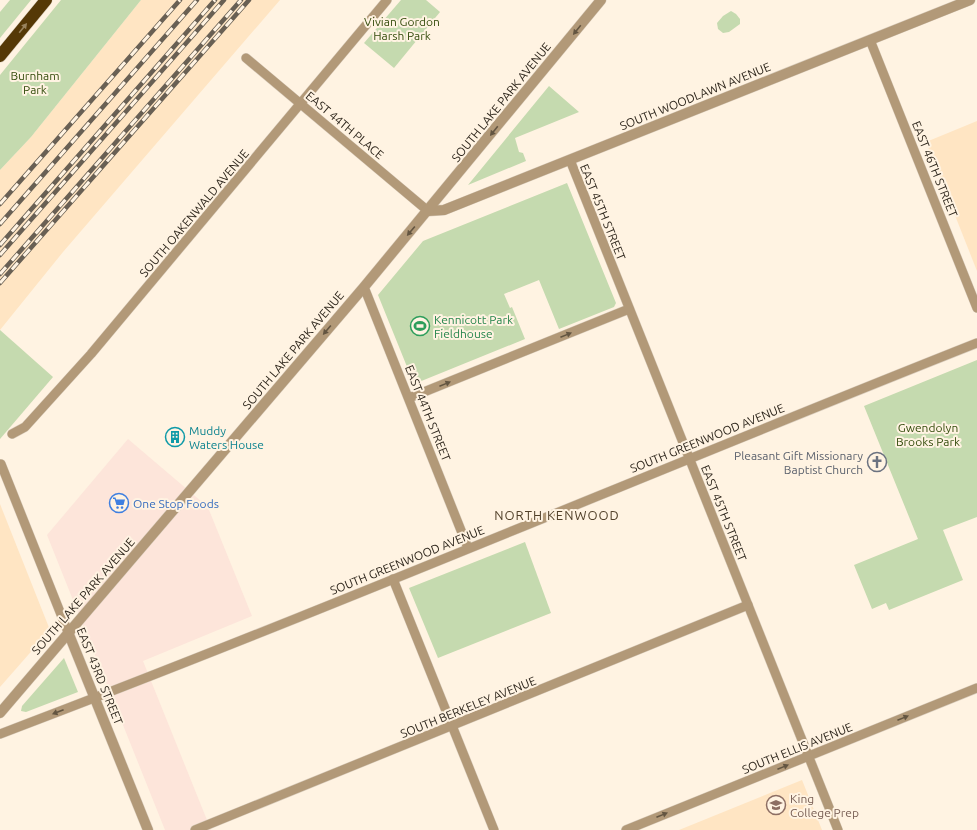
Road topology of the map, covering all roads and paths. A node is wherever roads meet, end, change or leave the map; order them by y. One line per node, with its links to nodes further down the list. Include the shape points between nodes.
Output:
1 (46, 0): 6 (highway, one-way to 1)
2 (387, 0): 8 (street, SOUTH OAKENWALD AVENUE)
3 (601, 0): 10 (street, SOUTH LAKE PARK AVENUE, one-way to 10)
4 (970, 0): 5 (street, SOUTH WOODLAWN AVENUE)
5 (870, 40): 9 (street, SOUTH WOODLAWN AVENUE); 12 (street, EAST 46TH STREET)
6 (0, 56)
7 (246, 58): 8 (street, EAST 44TH PLACE)
8 (301, 104): 10 (street, EAST 44TH PLACE); 16 (street, SOUTH OAKENWALD AVENUE, via 90,354 25,427)
9 (570, 160): 10 (street, SOUTH WOODLAWN AVENUE, via 444,210); 13 (street, EAST 45TH STREET)
10 (428, 211): 11 (street, SOUTH LAKE PARK AVENUE, one-way to 11)
11 (364, 287): 15 (street, EAST 44TH STREET); 22 (street, SOUTH LAKE PARK AVENUE, one-way to 22)
12 (977, 308)
13 (629, 309): 15 (street, one-way to 13); 17 (street, EAST 45TH STREET)
14 (977, 343): 17 (street, SOUTH GREENWOOD AVENUE)
15 (409, 398): 19 (street, EAST 44TH STREET)
16 (12, 434)
17 (689, 458): 19 (street, SOUTH GREENWOOD AVENUE); 21 (street, EAST 45TH STREET)
18 (0, 465): 22 (street, EAST 43RD STREET)
19 (468, 548): 20 (street, SOUTH GREENWOOD AVENUE)
20 (393, 579): 24 (street, SOUTH GREENWOOD AVENUE); 26 (street)
21 (748, 605): 26 (street, SOUTH BERKELEY AVENUE); 28 (street, EAST 45TH STREET)
22 (68, 632): 24 (street, EAST 43RD STREET); 25 (street, SOUTH LAKE PARK AVENUE)
23 (977, 688): 28 (street, SOUTH ELLIS AVENUE, one-way to 23)
24 (95, 698): 27 (street, SOUTH GREENWOOD AVENUE, one-way to 27); 29 (street, EAST 43RD STREET)
25 (0, 713)
26 (453, 726): 30 (street, SOUTH BERKELEY AVENUE); 31 (street)
27 (0, 734)
28 (809, 756): 32 (street, SOUTH ELLIS AVENUE, one-way to 28); 33 (street, EAST 45TH STREET)
29 (148, 830)
30 (196, 830)
31 (494, 830)
32 (626, 830)
33 (838, 830)

